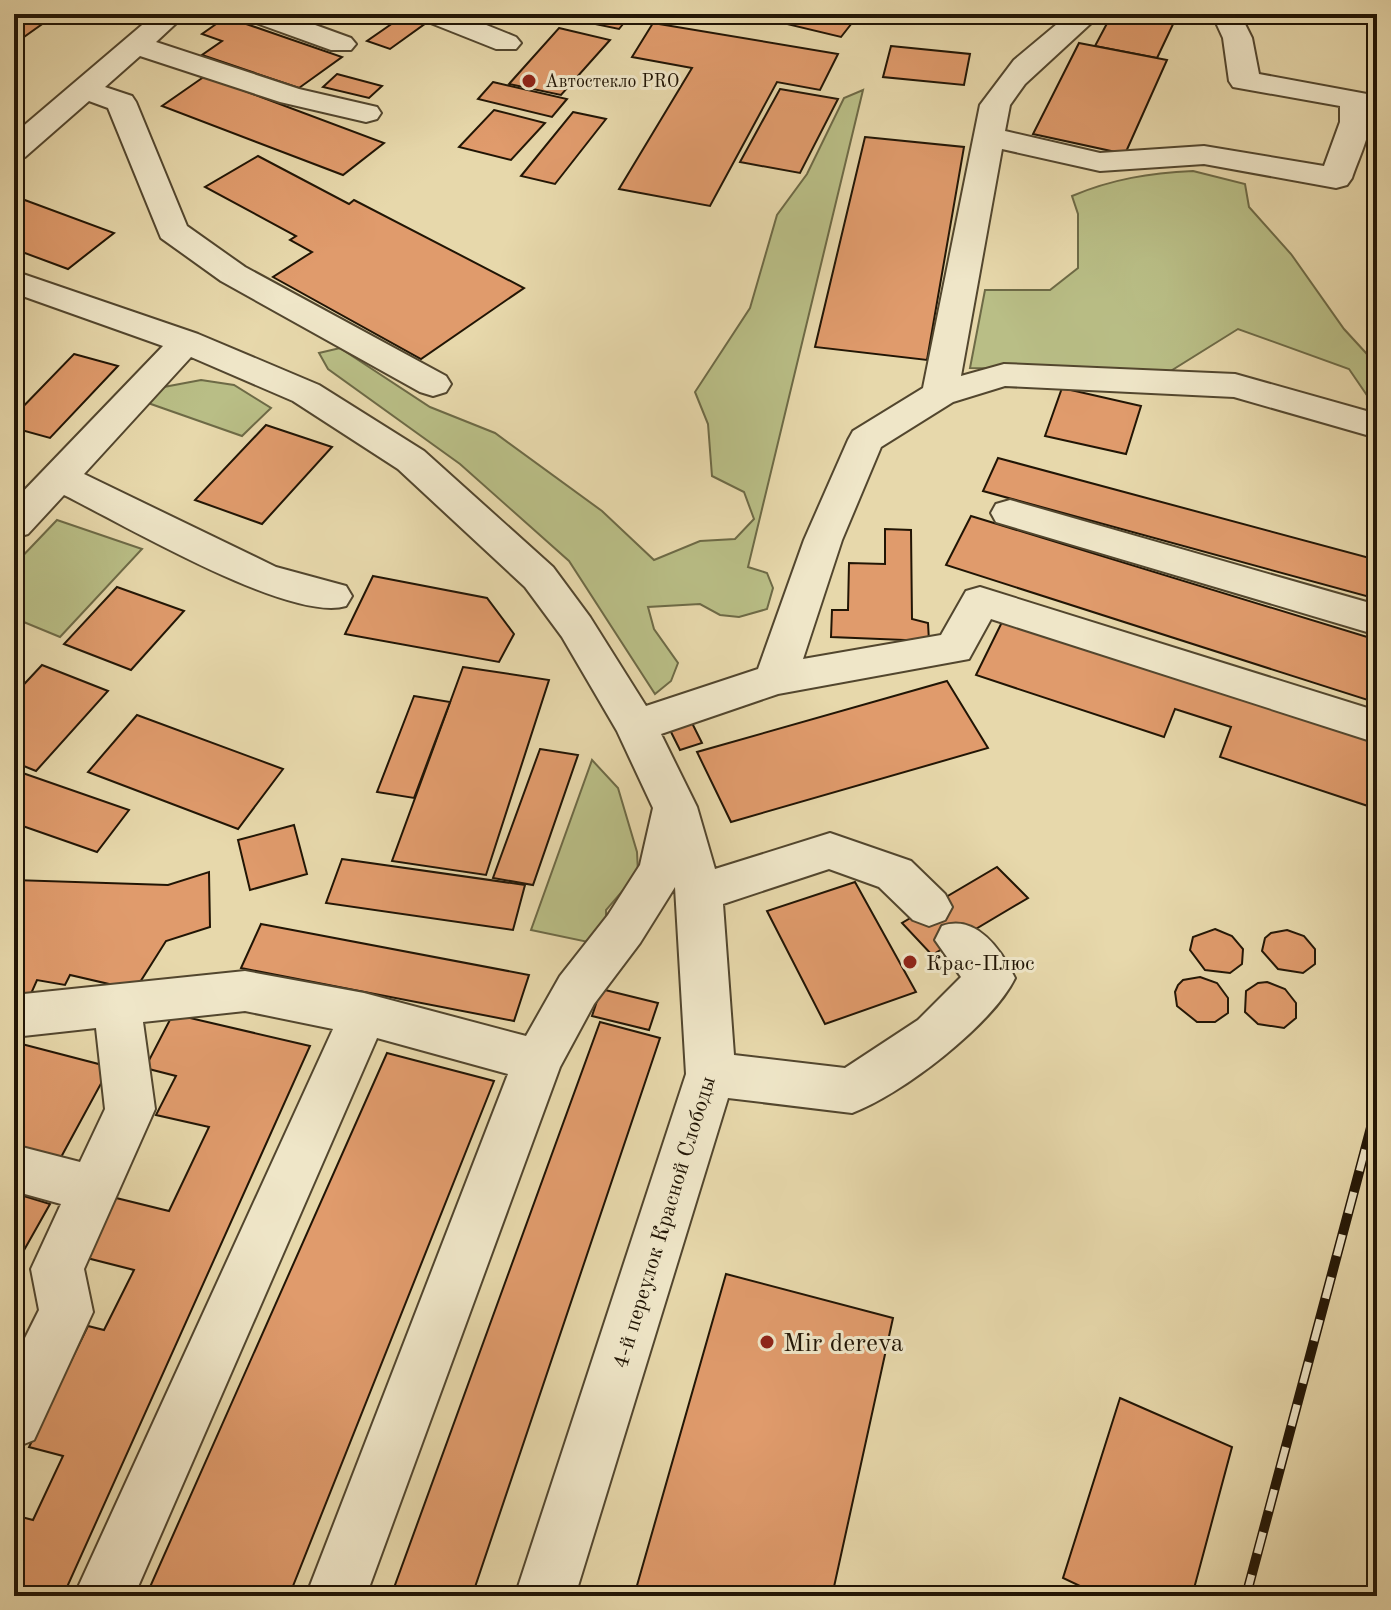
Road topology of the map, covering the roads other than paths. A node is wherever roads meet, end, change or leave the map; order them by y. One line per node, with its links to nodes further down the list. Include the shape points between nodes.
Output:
1 (172, 14): 8 (street)
2 (258, 14): 7 (street)
3 (433, 14): 6 (street)
4 (1087, 14): 11 (street, via 1032,55 1011,78 995,105)
5 (1226, 14): 11 (street, via 1240,44 1244,81 1356,100 1355,122 1336,178 1204,155 1100,162)
6 (506, 43)
7 (341, 44)
8 (135, 45): 9 (street); 10 (street, via 291,96)
9 (84, 90): 12 (street); 15 (street, via 121,102 173,231 233,274)
10 (366, 113)
11 (989, 137): 16 (street)
12 (14, 150)
13 (14, 281): 14 (street, 4-й переулок Красной Слободы)
14 (186, 342): 18 (street); 24 (street, 4-й переулок Красной Слободы, via 306,393 411,460 539,577)
15 (433, 384)
16 (940, 394): 17 (street, via 1004,375 1235,386); 23 (street, via 866,440 823,540)
17 (1377, 426)
18 (59, 477): 20 (street); 21 (street, via 264,578)
19 (1010, 513): 22 (street)
20 (14, 525)
21 (332, 596)
22 (1377, 620)
23 (775, 679): 24 (street); 25 (street, via 955,648 980,601)
24 (636, 726): 26 (street, 4-й переулок Красной Слободы)
25 (1377, 727)
26 (675, 807): 27 (street, 4-й переулок Красной Слободы); 31 (street, via 662,869 577,990)
27 (699, 893): 32 (street, 4-й переулок Красной Слободы); 32 (street, via 830,851 895,874 991,978 935,1035 852,1091)
28 (117, 1004): 29 (street, via 245,991); 30 (street); 34 (street, via 130,1109)
29 (364, 1014): 31 (street); 37 (street)
30 (14, 1016)
31 (538, 1061): 38 (street)
32 (711, 1074): 39 (street, 4-й переулок Красной Слободы)
33 (14, 1168): 34 (street)
34 (94, 1189): 35 (street, via 57,1269 66,1312)
35 (28, 1357): 36 (street)
36 (14, 1420)
37 (104, 1596)
38 (336, 1596)
39 (545, 1596)

